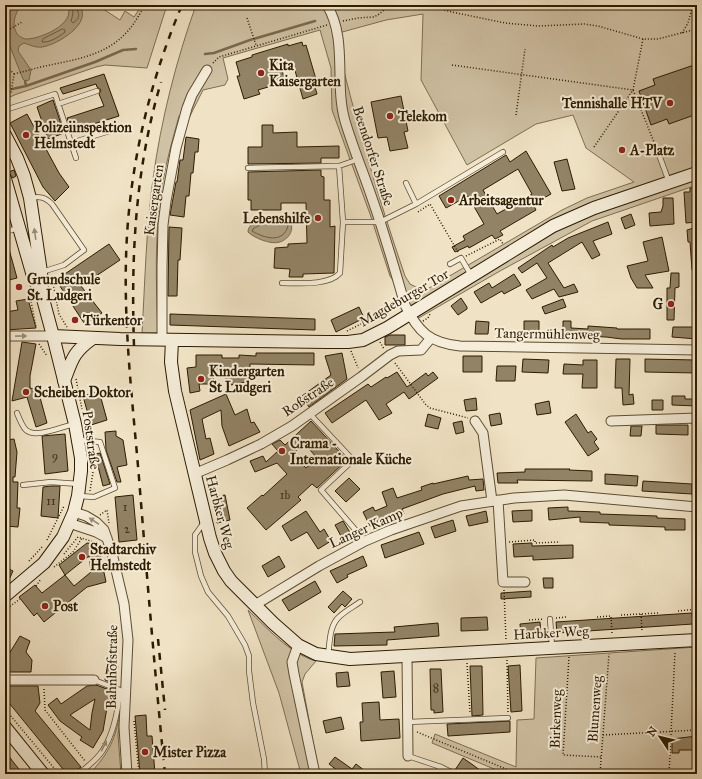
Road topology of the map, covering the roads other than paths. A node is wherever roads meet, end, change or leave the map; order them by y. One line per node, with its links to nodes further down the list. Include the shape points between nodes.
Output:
1 (327, 5): 12 (street, Beendorfer Straße, via 336,23 340,101)
2 (207, 70): 35 (street, Kaisergarten, via 187,108 166,201 162,267)
3 (97, 91): 4 (lane)
4 (58, 104): 5 (lane, via 55,94); 8 (lane)
5 (5, 110)
6 (116, 129): 8 (lane)
7 (5, 135): 19 (main road, via 17,158)
8 (71, 144): 11 (lane)
9 (668, 149): 17 (lane, via 658,152)
10 (503, 152): 20 (lane)
11 (76, 158)
12 (359, 159): 13 (lane); 22 (street, Beendorfer Straße)
13 (339, 166): 14 (lane); 21 (lane)
14 (248, 168)
15 (697, 173): 17 (main road, Magdeburger Tor)
16 (5, 179): 23 (main road)
17 (669, 182): 27 (main road, Magdeburger Tor, via 574,216)
18 (406, 183): 20 (lane)
19 (30, 198): 26 (main road, one-way to 19); 26 (lane, via 45,198 52,204 84,250 64,265)
20 (416, 204): 22 (lane)
21 (343, 222): 22 (lane); 28 (lane, via 340,273 336,277 314,283)
22 (380, 222): 30 (street, Beendorfer Straße)
23 (19, 228): 24 (lane); 29 (main road, via 33,276)
24 (5, 232)
25 (450, 264): 27 (lane, via 461,258)
26 (41, 272): 29 (main road)
27 (471, 276): 30 (main road, Magdeburger Tor)
28 (282, 283)
29 (43, 299): 32 (main road, Poststraße)
30 (407, 310): 34 (street, Tangermühlenweg, via 416,324); 35 (main road, Magdeburger Tor, via 376,334 363,340 345,337)
31 (5, 336): 32 (street, one-way to 32)
32 (53, 336): 33 (main road, Magdeburger Tor); 37 (main road, Poststraße)
33 (93, 338): 35 (main road, Magdeburger Tor); 37 (main road, via 81,346 73,356)
34 (431, 338): 36 (street, Tangermühlenweg, via 445,345 460,346); 39 (street, Roßstraße, via 421,350 394,353)
35 (167, 340): 45 (main road, Harbker Weg, via 175,391)
36 (697, 350)
37 (64, 381): 43 (main road, Poststraße)
38 (17, 413): 43 (lane, via 25,429 41,434)
39 (310, 414): 45 (street, Roßstraße, via 261,444); 53 (lane, via 353,460 321,490)
40 (697, 418): 42 (street)
41 (475, 421): 48 (street, via 483,433)
42 (612, 421)
43 (75, 424): 44 (main road, Poststraße)
44 (79, 440): 47 (main road, Poststraße); 47 (lane, via 100,442 115,488 94,497)
45 (194, 474): 51 (main road, Harbker Weg)
46 (23, 485): 47 (lane, via 50,482)
47 (79, 490): 50 (main road, Poststraße)
48 (495, 501): 49 (street, Langer Kamp, via 564,495); 53 (street, Langer Kamp, via 455,508); 55 (street, via 503,582)
49 (697, 507)
50 (74, 512): 52 (main road, Poststraße); 54 (street, Bahnhofstraße, one-way to 50, via 104,530 100,525)
51 (205, 521): 58 (main road, Harbker Weg, via 214,553 224,571); 75 (lane, via 195,535 194,552 208,592 231,621 249,656 253,703)
52 (69, 523): 54 (street, via 96,532); 56 (main road, Poststraße, via 58,545 44,563)
53 (366, 541): 58 (street, Langer Kamp)
54 (105, 542): 74 (street, Bahnhofstraße, via 112,553 127,627 124,728)
55 (525, 582)
56 (5, 596)
57 (360, 602): 64 (lane, via 339,616 335,622)
58 (255, 605): 61 (main road, Harbker Weg)
59 (550, 619): 62 (lane)
60 (697, 640): 62 (main road, Harbker Weg)
61 (298, 645): 64 (main road, Harbker Weg); 76 (street, via 292,662)
62 (552, 648): 63 (main road, Harbker Weg)
63 (408, 656): 64 (main road, Harbker Weg, via 350,659); 69 (street)
64 (328, 657)
65 (5, 680): 66 (street)
66 (94, 680): 73 (lane, one-way to 66, via 103,750 118,710 120,690)
67 (508, 718): 69 (lane)
68 (5, 721): 72 (main road)
69 (408, 725): 70 (street)
70 (408, 756): 71 (lane)
71 (441, 767): 77 (lane); 78 (lane)
72 (43, 774)
73 (78, 774)
74 (127, 774)
75 (265, 774)
76 (315, 774)
77 (436, 774)
78 (455, 774)

